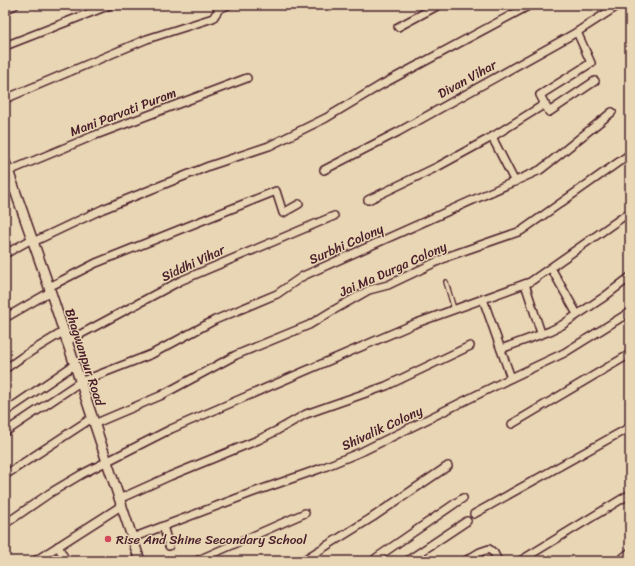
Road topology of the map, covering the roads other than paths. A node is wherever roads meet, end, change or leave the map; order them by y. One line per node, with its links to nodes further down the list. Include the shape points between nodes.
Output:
1 (15, 5): 8 (street)
2 (110, 5): 11 (street)
3 (228, 5): 7 (street)
4 (438, 5): 9 (street)
5 (530, 5): 28 (street, via 381,85 326,118 269,146 209,166)
6 (619, 5): 10 (street, Divan Vihar)
7 (218, 7): 14 (street, via 213,18 147,39)
8 (5, 10)
9 (398, 27)
10 (577, 32): 15 (street, via 591,63 540,95); 20 (street, Divan Vihar, via 398,132)
11 (5, 46)
12 (247, 78): 19 (street, Mani Parvati Puram, via 93,136)
13 (595, 81): 15 (street, via 549,112)
14 (5, 99)
15 (545, 104): 17 (street)
16 (612, 112): 21 (street, Surbhi Colony, via 549,164)
17 (492, 137): 21 (street); 24 (street)
18 (630, 154): 51 (street, Jai Ma Durga Colony, via 521,231 449,256 388,285 369,290 309,325 236,355 160,396)
19 (6, 165): 22 (street, Bhagwanpur Road)
20 (324, 170)
21 (515, 182): 49 (street, Surbhi Colony, via 303,276 277,294 215,320 152,354)
22 (14, 186): 23 (street); 28 (street, Bhagwanpur Road)
23 (5, 191)
24 (368, 200)
25 (299, 204): 34 (street, via 282,212 276,191 96,263)
26 (630, 212): 30 (street)
27 (334, 216): 42 (street, Siddhi Vihar, via 180,281)
28 (33, 240): 29 (street); 34 (street, Bhagwanpur Road)
29 (5, 254)
30 (551, 268): 33 (street); 38 (street)
31 (630, 277): 38 (street)
32 (446, 282): 36 (lane)
33 (525, 284): 35 (street); 41 (street)
34 (50, 289): 39 (street); 40 (street, Bhagwanpur Road)
35 (483, 299): 36 (street); 44 (street)
36 (454, 310): 55 (street, via 414,324 171,429)
37 (630, 312): 48 (street, Shivalik Colony, via 564,353)
38 (577, 314): 41 (street, via 562,325)
39 (5, 318)
40 (63, 332): 42 (street, Bhagwanpur Road); 47 (street)
41 (541, 334): 44 (street)
42 (66, 342): 46 (street, Bhagwanpur Road)
43 (470, 346): 60 (street, via 386,386 306,414 258,440 170,476)
44 (501, 349): 48 (street)
45 (630, 354): 52 (street)
46 (74, 366): 49 (street, Bhagwanpur Road); 50 (street)
47 (5, 369)
48 (511, 378): 65 (street, Shivalik Colony, via 363,451)
49 (80, 382): 51 (street, Bhagwanpur Road); 54 (street, Surbhi Colony)
50 (5, 412)
51 (93, 421): 55 (street, Bhagwanpur Road); 57 (street, Jai Ma Durga Colony)
52 (512, 424)
53 (630, 427): 62 (street)
54 (5, 432)
55 (107, 461): 60 (street, Bhagwanpur Road); 64 (street, via 50,493)
56 (448, 466): 74 (street)
57 (5, 475)
58 (630, 494): 79 (street)
59 (463, 498): 75 (street)
60 (120, 503): 66 (street, Bhagwanpur Road); 67 (street)
61 (305, 513): 73 (street)
62 (474, 514)
63 (467, 521): 76 (street)
64 (5, 524)
65 (163, 526): 66 (street, Shivalik Colony); 68 (street)
66 (132, 538): 72 (street, Bhagwanpur Road)
67 (58, 546): 70 (street); 71 (street)
68 (169, 546)
69 (630, 552): 80 (street)
70 (35, 561)
71 (66, 561)
72 (140, 561)
73 (196, 561)
74 (302, 561)
75 (374, 561)
76 (407, 561)
77 (465, 561): 78 (street, via 489,549)
78 (498, 561)
79 (520, 561)
80 (619, 561)

